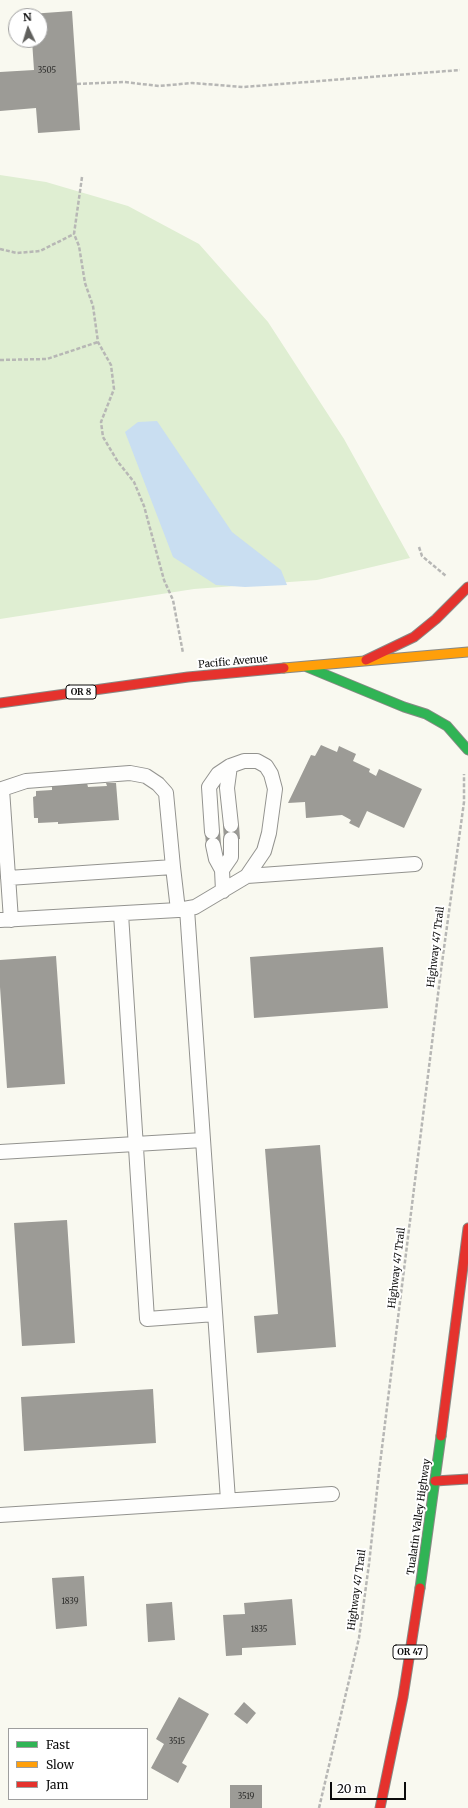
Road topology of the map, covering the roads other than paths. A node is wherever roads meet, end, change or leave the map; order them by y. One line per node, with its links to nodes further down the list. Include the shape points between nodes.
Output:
1 (468, 587): 3 (main road, via 414,637)
2 (468, 652): 3 (main road, Pacific Avenue / OR 8)
3 (366, 660): 4 (main road, Pacific Avenue / OR 8)
4 (307, 668): 5 (main road, Pacific Avenue / OR 8, via 188,677); 6 (main road, via 426,714 448,726)
5 (0, 703)
6 (468, 750)
7 (230, 766): 10 (lane, via 227,788 231,857); 10 (lane, via 218,774 209,787 216,859); 11 (lane, via 256,762 266,766 275,789 264,850)
8 (415, 864): 11 (lane)
9 (173, 867): 12 (lane); 12 (lane, via 166,793 146,776 130,773 34,781 2,789); 14 (lane)
10 (222, 870): 13 (lane)
11 (247, 876): 13 (lane)
12 (8, 878): 16 (lane)
13 (223, 891): 14 (lane, via 195,907)
14 (182, 910): 15 (lane); 17 (lane)
15 (122, 914): 16 (lane); 18 (lane)
16 (5, 920)
17 (203, 1140): 18 (lane); 21 (lane)
18 (136, 1144): 19 (lane); 21 (lane, via 147,1319)
19 (0, 1152)
20 (468, 1228): 23 (main road, Tualatin Valley Highway / OR 47)
21 (215, 1314): 25 (lane)
22 (468, 1479): 23 (main road)
23 (435, 1481): 27 (main road, Tualatin Valley Highway / OR 47, via 403,1697)
24 (332, 1494): 25 (lane)
25 (228, 1500): 26 (lane)
26 (0, 1515)
27 (380, 1808)

